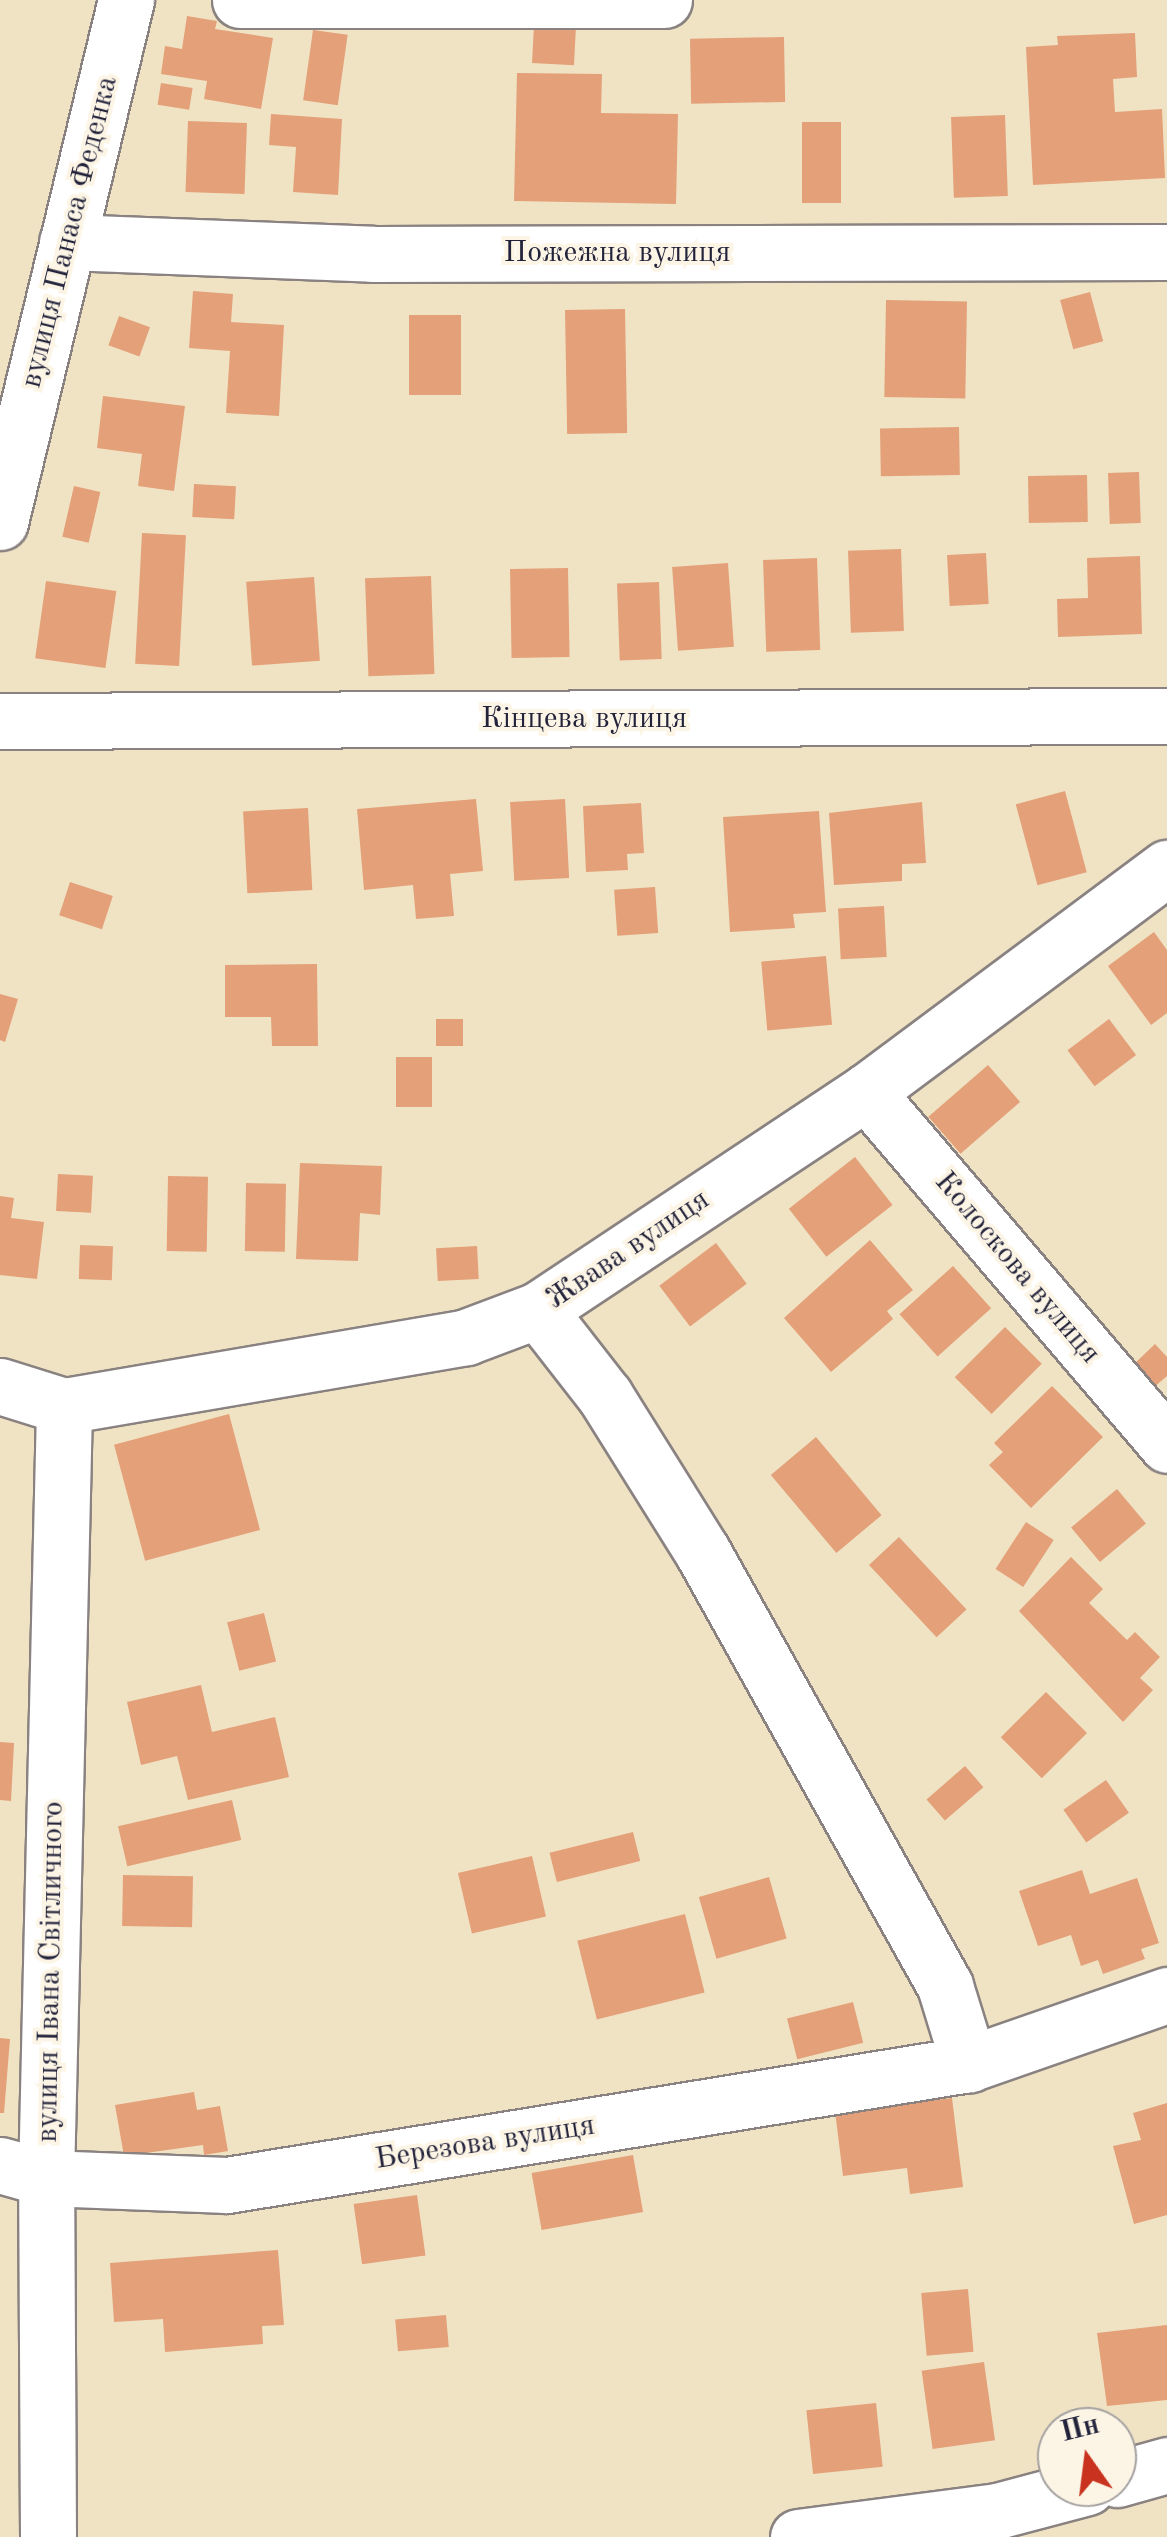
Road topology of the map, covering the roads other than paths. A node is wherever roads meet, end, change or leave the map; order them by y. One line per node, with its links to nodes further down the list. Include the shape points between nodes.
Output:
1 (126, 0): 4 (street, вулиця Панаса Феденка)
2 (240, 0): 3 (street)
3 (664, 0)
4 (67, 242): 5 (street, Пожежна вулиця, via 373,254); 6 (street, вулиця Панаса Феденка)
5 (1167, 252)
6 (0, 522)
7 (1167, 716): 8 (street, Кінцева вулиця)
8 (0, 722)
9 (1167, 868): 10 (street, Жвава вулиця)
10 (866, 1092): 11 (street, Жвава вулиця); 14 (street, Колоскова вулиця)
11 (538, 1310): 13 (street, Жвава вулиця, via 466,1338); 16 (street, via 605,1396 702,1551 945,1986)
12 (0, 1386): 13 (street, Жвава вулиця)
13 (64, 1406): 17 (street, вулиця Івана Світличного)
14 (1167, 1444)
15 (1167, 1995): 16 (street, Березова вулиця)
16 (968, 2064): 17 (street, Березова вулиця, via 226,2185)
17 (23, 2172): 21 (street, вулиця Івана Світличного)
18 (1167, 2465): 19 (street)
19 (1137, 2478)
20 (1037, 2506): 22 (street)
21 (48, 2537)
22 (798, 2537)

